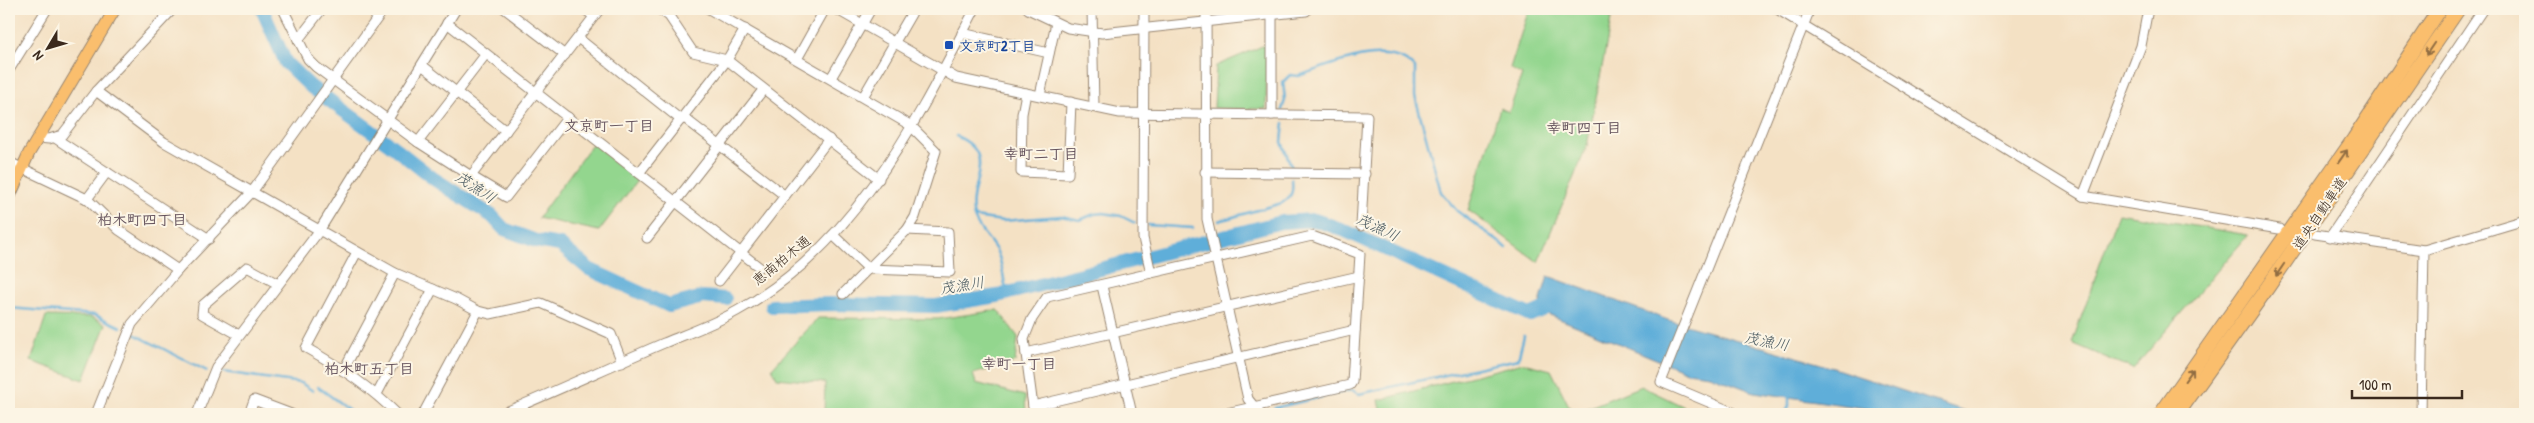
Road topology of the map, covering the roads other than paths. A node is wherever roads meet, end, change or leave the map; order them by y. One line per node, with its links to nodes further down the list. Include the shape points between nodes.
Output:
1 (47, 9): 48 (street)
2 (115, 9): 69 (main road)
3 (173, 9): 53 (street)
4 (283, 9): 40 (street)
5 (322, 9): 40 (street)
6 (384, 9): 51 (street)
7 (456, 9): 31 (street)
8 (505, 9): 44 (street)
9 (584, 9): 29 (street)
10 (659, 9): 46 (street, via 669,16 693,52)
11 (825, 9): 45 (street)
12 (836, 9): 32 (street)
13 (871, 9): 32 (street)
14 (914, 9): 41 (street)
15 (975, 9): 37 (street, 恵南柏木通)
16 (1092, 9): 38 (street)
17 (1144, 9): 36 (street)
18 (1206, 9): 30 (street)
19 (1306, 9): 28 (street)
20 (1777, 9): 34 (street)
21 (1810, 9): 34 (street)
22 (2148, 9): 84 (street, via 2141,46)
23 (2440, 9): 136 (highway, 道央自動車道, one-way to 23, via 2342,156)
24 (2458, 9): 137 (highway, 道央自動車道, one-way to 137)
25 (2483, 9): 95 (street)
26 (715, 10): 35 (street)
27 (1031, 10): 33 (street)
28 (1272, 11): 30 (street); 63 (street)
29 (597, 13): 39 (street)
30 (1206, 22): 36 (street); 62 (street)
31 (447, 23): 43 (street); 47 (street)
32 (862, 23): 41 (street); 50 (street)
33 (1056, 23): 38 (street); 42 (street)
34 (1803, 25): 84 (street); 135 (street, via 1661,382)
35 (745, 29): 45 (street); 46 (street)
36 (1144, 30): 38 (street); 61 (street)
37 (962, 33): 42 (street); 49 (street, 恵南柏木通)
38 (1091, 33): 60 (street)
39 (578, 38): 44 (street); 65 (street)
40 (298, 40): 51 (street, via 308,59)
41 (894, 42): 49 (street); 58 (street)
42 (1049, 52): 57 (street)
43 (486, 54): 54 (street); 55 (street)
44 (565, 55): 55 (street)
45 (797, 59): 50 (street)
46 (727, 60): 52 (street); 65 (street)
47 (423, 66): 54 (street); 66 (street)
48 (9, 70)
49 (942, 70): 56 (street, via 956,78); 67 (street, 恵南柏木通)
50 (831, 78): 58 (street)
51 (330, 82): 66 (street); 82 (street)
52 (763, 90): 71 (street); 73 (street)
53 (96, 92): 70 (street); 82 (street, via 164,142)
54 (457, 93): 68 (street); 72 (street)
55 (536, 93): 64 (street); 68 (street)
56 (1026, 93): 57 (street); 59 (street, via 1022,114 1021,172 1068,174)
57 (1040, 96): 59 (street)
58 (864, 97): 67 (street)
59 (1071, 102): 60 (street)
60 (1094, 107): 61 (street, via 1120,113)
61 (1144, 112): 62 (street); 105 (street, via 1143,238)
62 (1207, 114): 63 (street); 77 (street)
63 (1272, 115): 79 (street, via 1367,116)
64 (568, 117): 78 (street); 80 (street, via 506,197)
65 (682, 118): 73 (street); 78 (street)
66 (386, 125): 72 (street); 92 (street)
67 (910, 125): 81 (street, 恵南柏木通); 91 (street, via 936,151 915,217)
68 (506, 131): 80 (street)
69 (38, 138): 70 (street); 75 (main road)
70 (55, 138): 76 (street)
71 (829, 139): 81 (street); 83 (street)
72 (418, 142): 80 (street)
73 (720, 145): 83 (street); 87 (street)
74 (9, 162): 75 (street)
75 (21, 170): 85 (main road); 86 (street)
76 (107, 172): 86 (street); 97 (street)
77 (1205, 172): 79 (street); 101 (street, via 1207,219)
78 (639, 174): 87 (street)
79 (1365, 174): 89 (street)
80 (472, 176)
81 (880, 179): 94 (street, 恵南柏木通)
82 (252, 192): 92 (street); 97 (street)
83 (784, 195): 99 (street)
84 (2083, 196): 90 (street)
85 (9, 198)
86 (87, 199): 104 (street, via 119,230)
87 (676, 202): 96 (street); 99 (street)
88 (2525, 220): 98 (street)
89 (1361, 226)
90 (2278, 229)
91 (907, 230): 103 (street); 103 (street, via 948,232 950,272)
92 (319, 231): 100 (street); 109 (street)
93 (2315, 234): 95 (street)
94 (833, 235): 103 (street); 120 (street, 恵南柏木通, via 784,280 738,310)
95 (2330, 237): 98 (street)
96 (647, 238)
97 (209, 239): 104 (street)
98 (2424, 250): 138 (street)
99 (740, 251): 102 (street); 108 (street)
100 (357, 252): 106 (street); 121 (street, via 306,348)
101 (1215, 256): 105 (street); 107 (street, via 1312,236 1360,254); 113 (street)
102 (759, 267)
103 (869, 269): 112 (street)
104 (178, 270): 126 (street, via 132,324)
105 (1151, 271): 110 (street)
106 (394, 273): 111 (street); 121 (street)
107 (1359, 276): 113 (street); 115 (street)
108 (718, 281)
109 (278, 284): 117 (street); 117 (street, via 247,267 203,305 202,314)
110 (1102, 286): 116 (street); 118 (street, via 1047,297 1024,338)
111 (433, 289): 114 (street); 123 (street)
112 (843, 294)
113 (1227, 307): 116 (street); 119 (street)
114 (478, 311): 120 (street, via 490,314 541,304 611,334); 131 (street)
115 (1355, 330): 119 (street); 125 (street, via 1350,385)
116 (1113, 332): 118 (street); 122 (street)
117 (239, 334): 127 (street, via 216,367)
118 (1026, 353): 124 (street)
119 (1239, 357): 122 (street); 125 (street, via 1248,399)
120 (622, 362): 132 (street, 恵南柏木通)
121 (343, 371): 123 (street)
122 (1125, 383): 124 (street); 133 (street)
123 (377, 394): 130 (street)
124 (1033, 410)
125 (1256, 411): 134 (street)
126 (96, 414)
127 (197, 414)
128 (249, 414): 129 (street, via 254,400)
129 (292, 414)
130 (397, 414)
131 (423, 414)
132 (501, 414)
133 (1132, 414)
134 (1222, 414)
135 (1737, 414)
136 (2161, 414)
137 (2177, 414)
138 (2421, 414)

